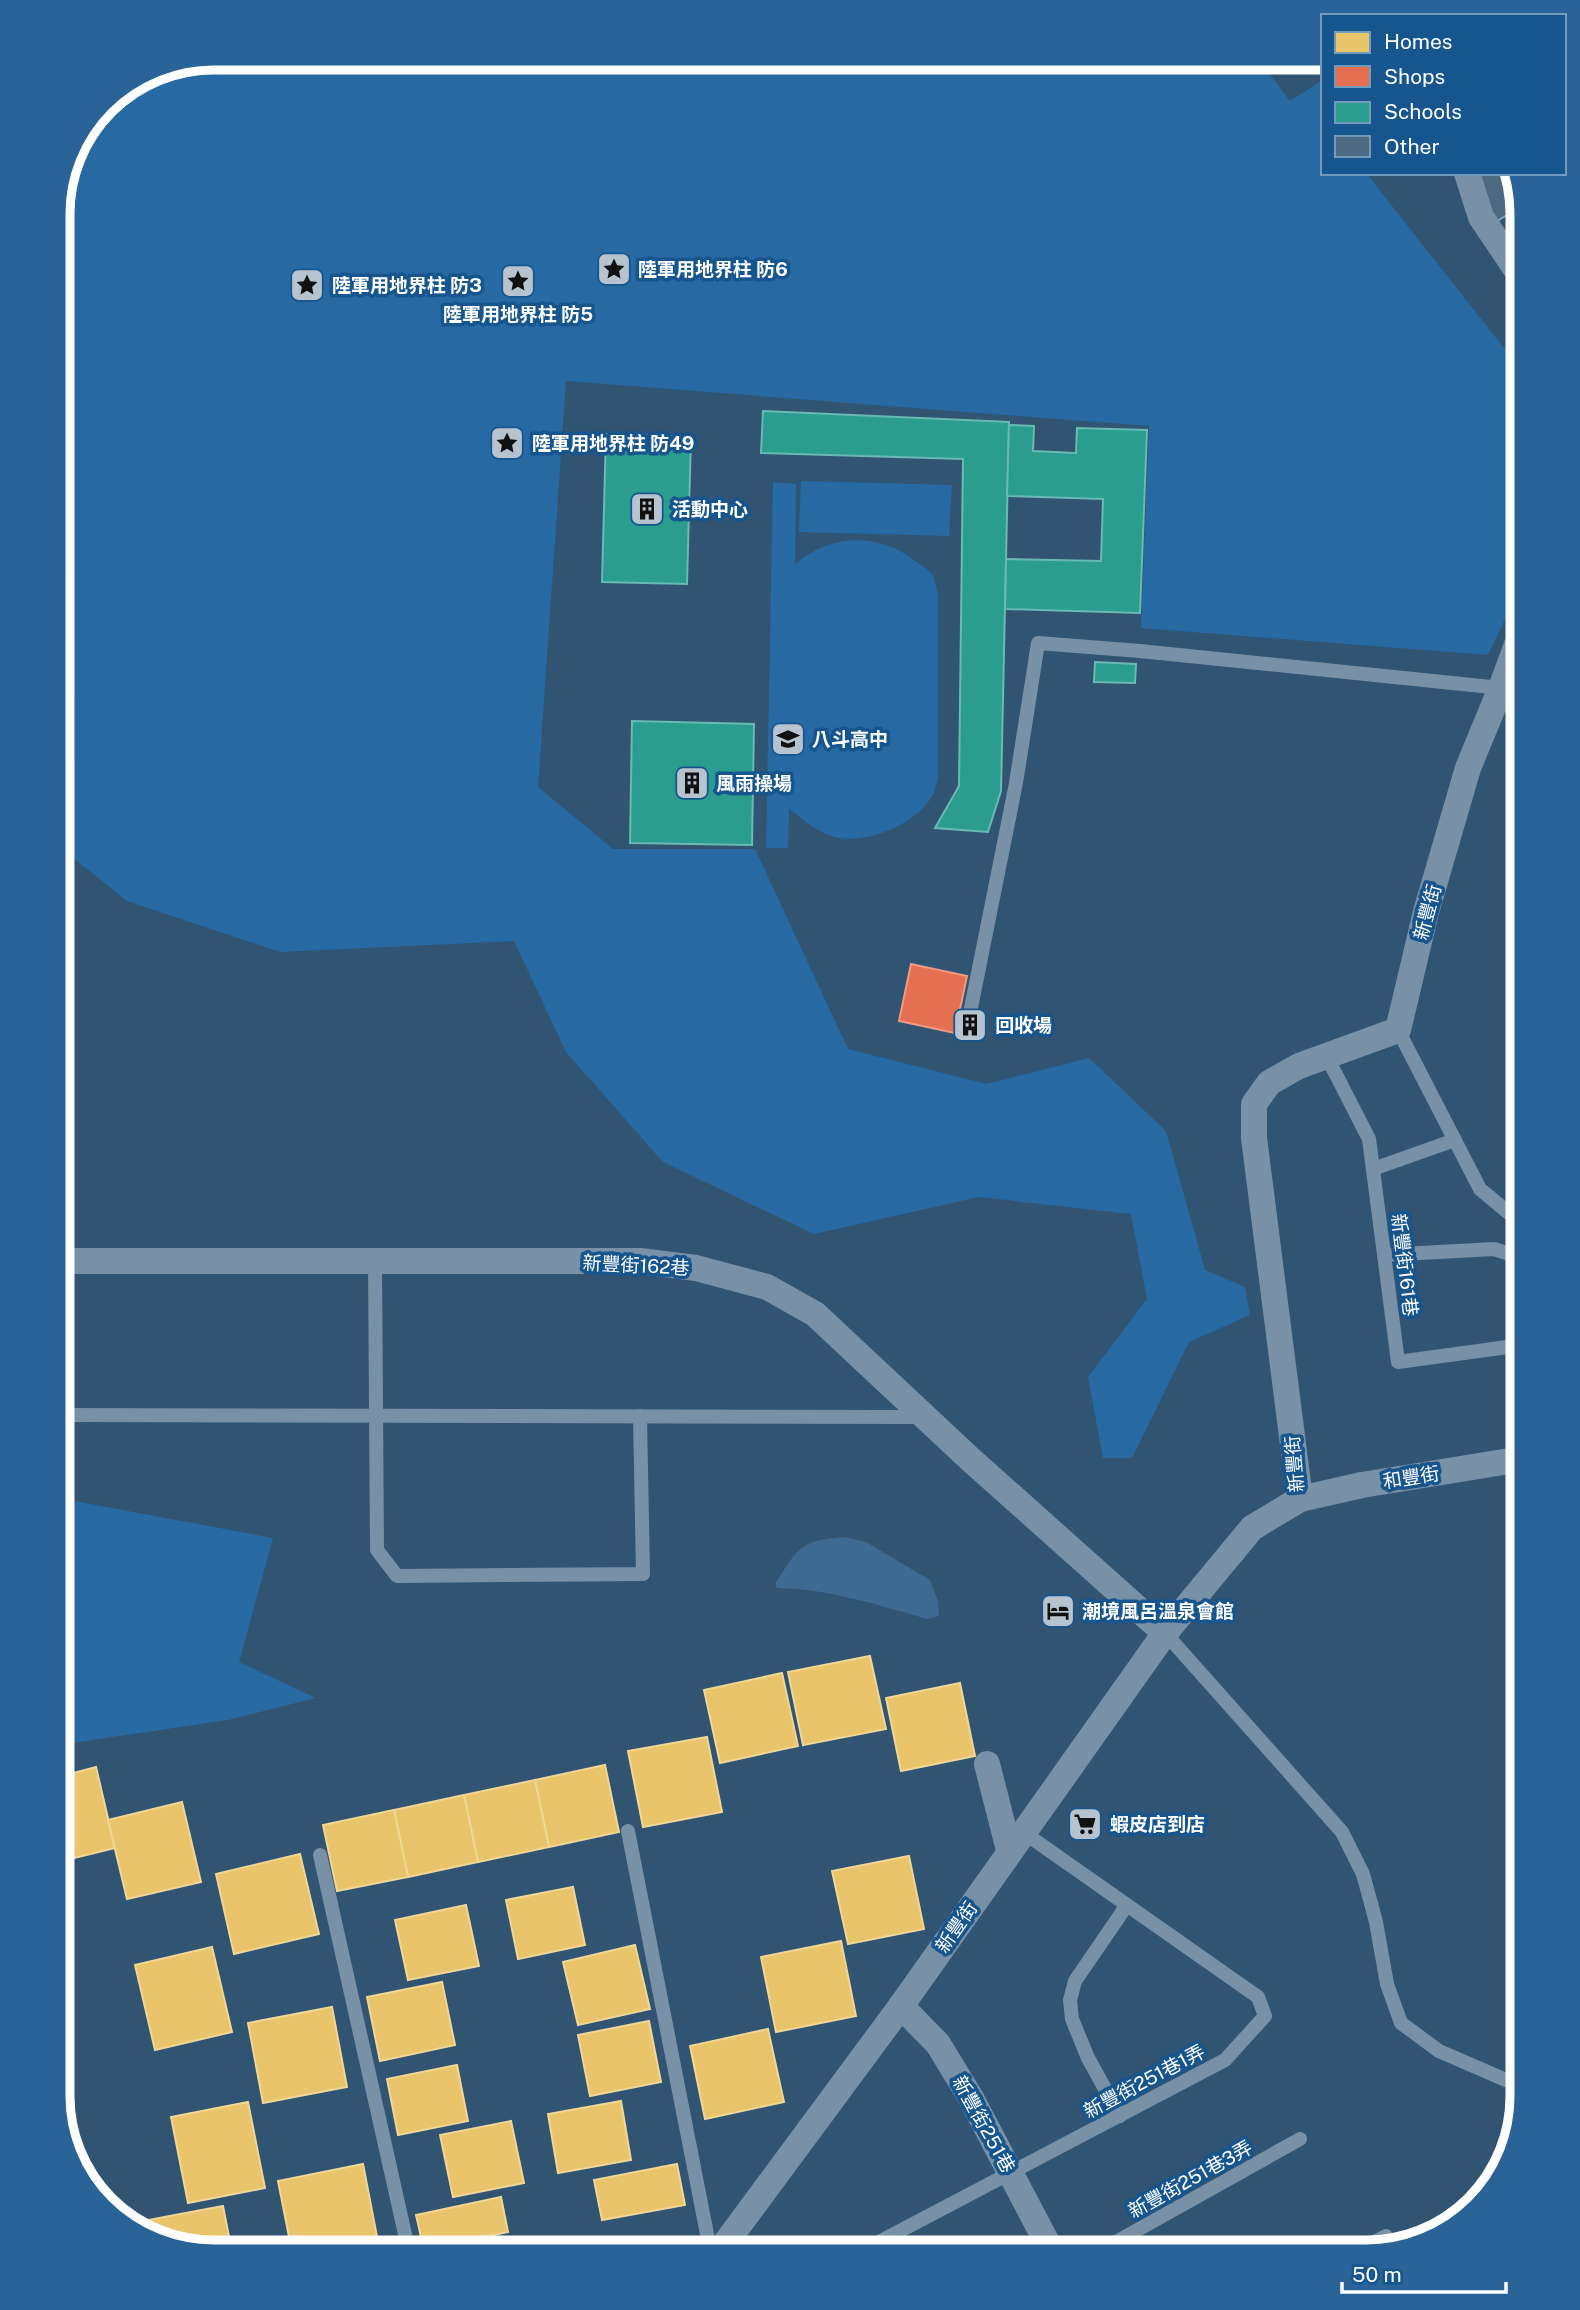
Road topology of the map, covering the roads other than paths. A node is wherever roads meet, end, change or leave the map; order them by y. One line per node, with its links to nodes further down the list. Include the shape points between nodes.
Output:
1 (1468, 175): 2 (street, via 1480,217)
2 (1510, 261)
3 (1510, 665): 4 (street, 新豐街)
4 (1502, 688): 5 (lane, via 1038,643 1016,783); 6 (street, 新豐街, via 1468,768)
5 (971, 1008)
6 (1398, 1030): 7 (street, 新豐街); 8 (lane)
7 (1327, 1057): 9 (lane, 新豐街161巷, via 1369,1139); 21 (street, 新豐街, via 1269,1083 1254,1104 1254,1138)
8 (1455, 1140): 9 (lane); 10 (lane, via 1479,1189)
9 (1373, 1168): 12 (lane, 新豐街161巷)
10 (1510, 1214)
11 (1510, 1254): 12 (lane, via 1494,1249)
12 (1384, 1255): 15 (lane, 新豐街161巷, via 1398,1362)
13 (70, 1261): 14 (street, 新豐街162巷)
14 (375, 1261): 17 (lane); 19 (street, 新豐街162巷, via 640,1261 696,1268 767,1287 815,1314)
15 (1510, 1347)
16 (70, 1415): 17 (lane)
17 (378, 1415): 18 (lane); 18 (lane, via 377,1550 397,1576 643,1574)
18 (640, 1416): 19 (lane)
19 (925, 1417): 22 (street, 新豐街162巷)
20 (1510, 1461): 21 (street, 和豐街)
21 (1300, 1499): 22 (street, 新豐街, via 1252,1528)
22 (1165, 1633): 25 (street, 新豐街); 29 (lane, via 1342,1832 1363,1874 1387,1984 1401,2022 1439,2051)
23 (987, 1764): 25 (street)
24 (628, 1831): 36 (lane)
25 (1016, 1841): 27 (lane); 28 (street, 新豐街)
26 (320, 1855): 35 (lane)
27 (1127, 1905): 30 (lane, via 1075,1981 1070,2000 1087,2058); 30 (lane, 新豐街251巷1弄, via 1258,1997 1265,2016 1226,2060)
28 (901, 2006): 32 (street, 新豐街251巷, via 938,2044); 37 (street, 新豐街)
29 (1510, 2082)
30 (1120, 2116): 32 (lane, 新豐街251巷1弄)
31 (1300, 2140): 40 (lane, 新豐街251巷3弄)
32 (1012, 2174): 38 (lane, 新豐街251巷1弄); 39 (street, 新豐街251巷)
33 (1386, 2236): 34 (lane)
34 (1380, 2239)
35 (406, 2240)
36 (709, 2240)
37 (727, 2240)
38 (883, 2240)
39 (1046, 2240)
40 (1120, 2240)

